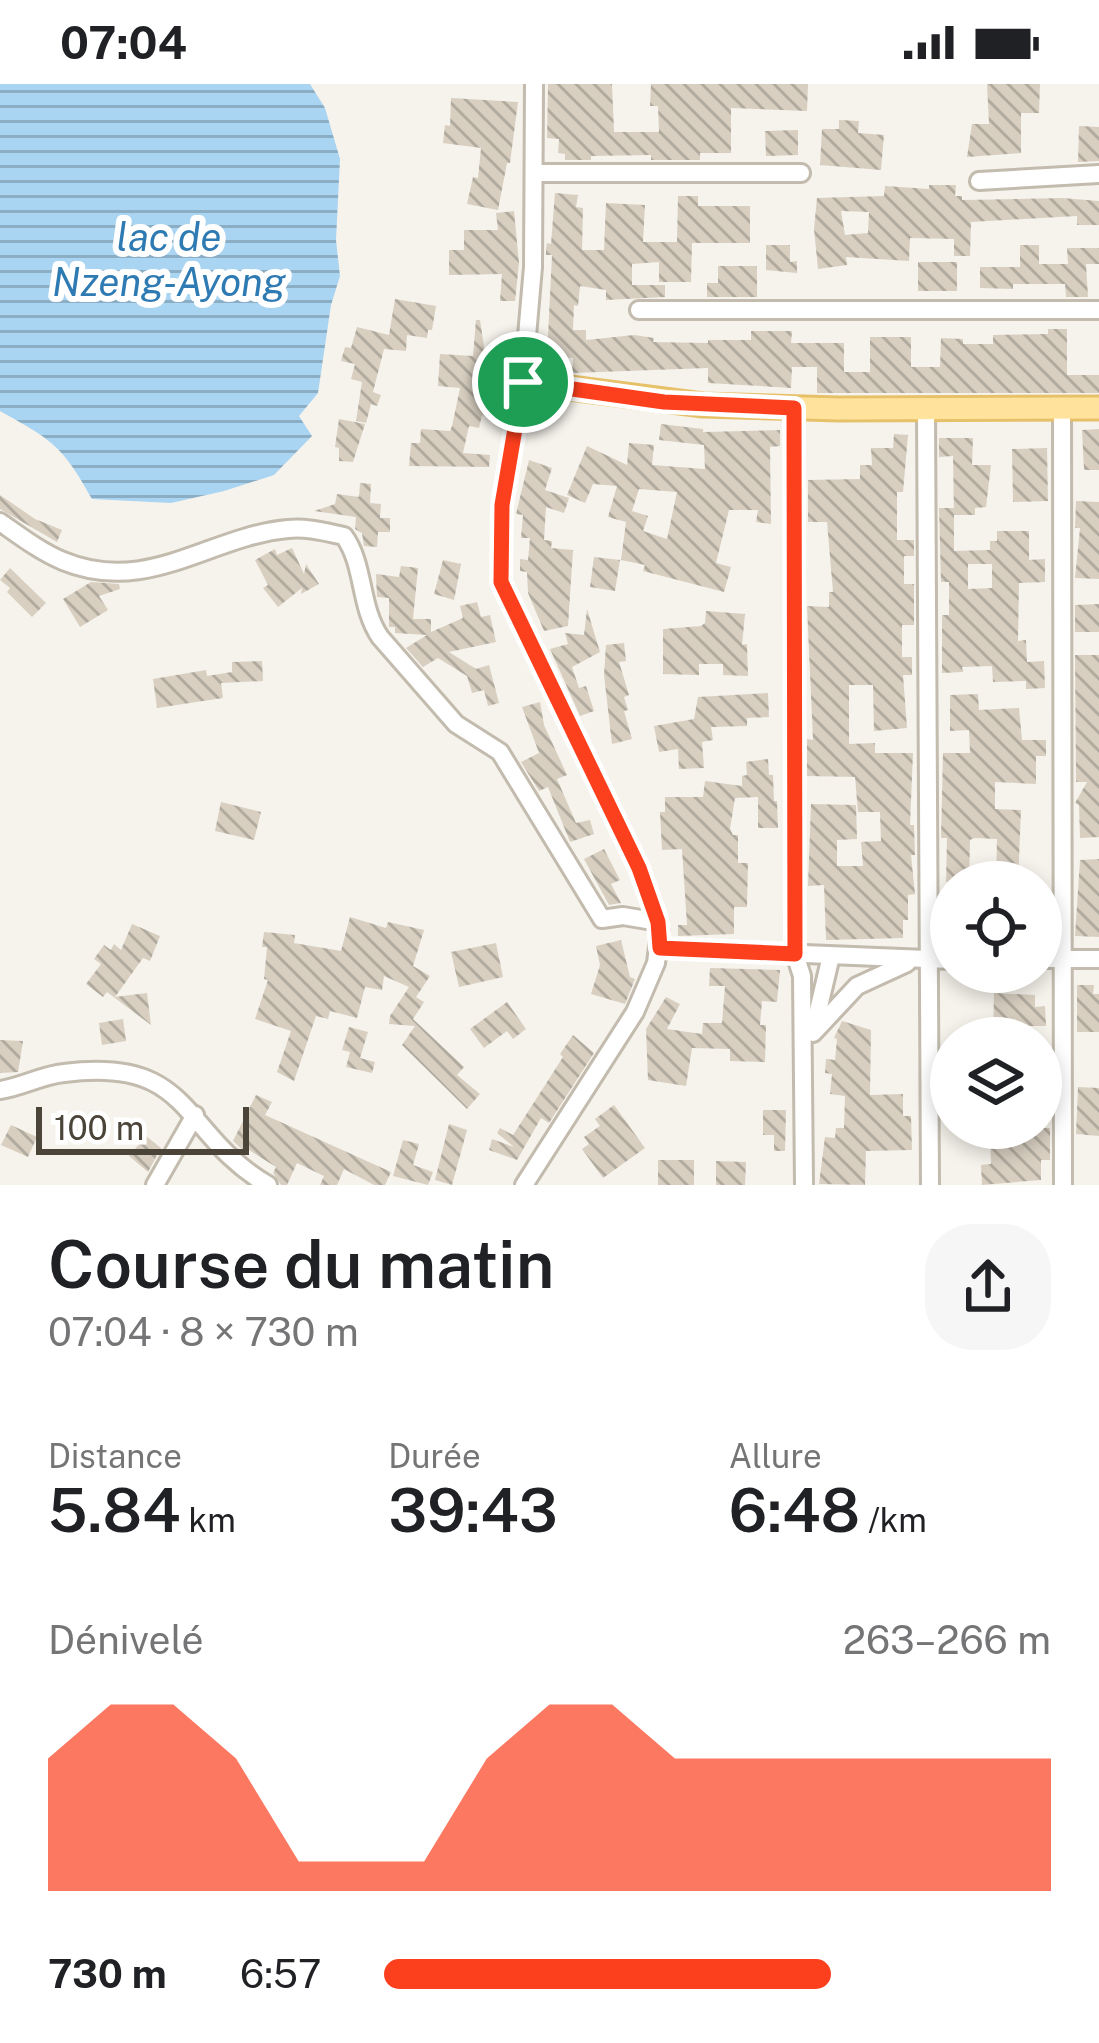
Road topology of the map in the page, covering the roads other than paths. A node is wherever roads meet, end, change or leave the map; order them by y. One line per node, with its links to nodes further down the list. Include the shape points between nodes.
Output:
1 (535, 84): 2 (street)
2 (535, 172): 3 (street); 8 (street)
3 (801, 173)
4 (1099, 174): 5 (street)
5 (979, 181)
6 (639, 310): 7 (street)
7 (1099, 310)
8 (523, 382): 9 (main road, via 664,402); 14 (street, via 502,505 501,582)
9 (794, 408): 12 (main road); 16 (street)
10 (1099, 408): 11 (main road)
11 (1062, 409): 12 (main road); 19 (street)
12 (926, 410): 21 (street)
13 (0, 522): 14 (street, via 67,563 125,573 271,532 344,536 380,637 457,724 500,752 602,919)
14 (658, 922): 15 (street)
15 (660, 948): 16 (street); 30 (street, via 635,1012)
16 (795, 954): 17 (street); 23 (street)
17 (825, 956): 21 (street); 23 (street); 24 (street)
18 (1062, 958): 19 (street)
19 (1065, 958): 20 (street); 33 (street)
20 (1099, 958)
21 (920, 961): 22 (street); 24 (street, via 857,986); 32 (street)
22 (930, 961)
23 (802, 993): 25 (street)
24 (813, 1033): 25 (street)
25 (805, 1062): 31 (street)
26 (0, 1090): 27 (street, via 60,1072 106,1071 156,1080)
27 (195, 1115): 28 (street); 29 (street, via 233,1161)
28 (155, 1185)
29 (268, 1185)
30 (524, 1185)
31 (804, 1185)
32 (930, 1185)
33 (1063, 1185)

